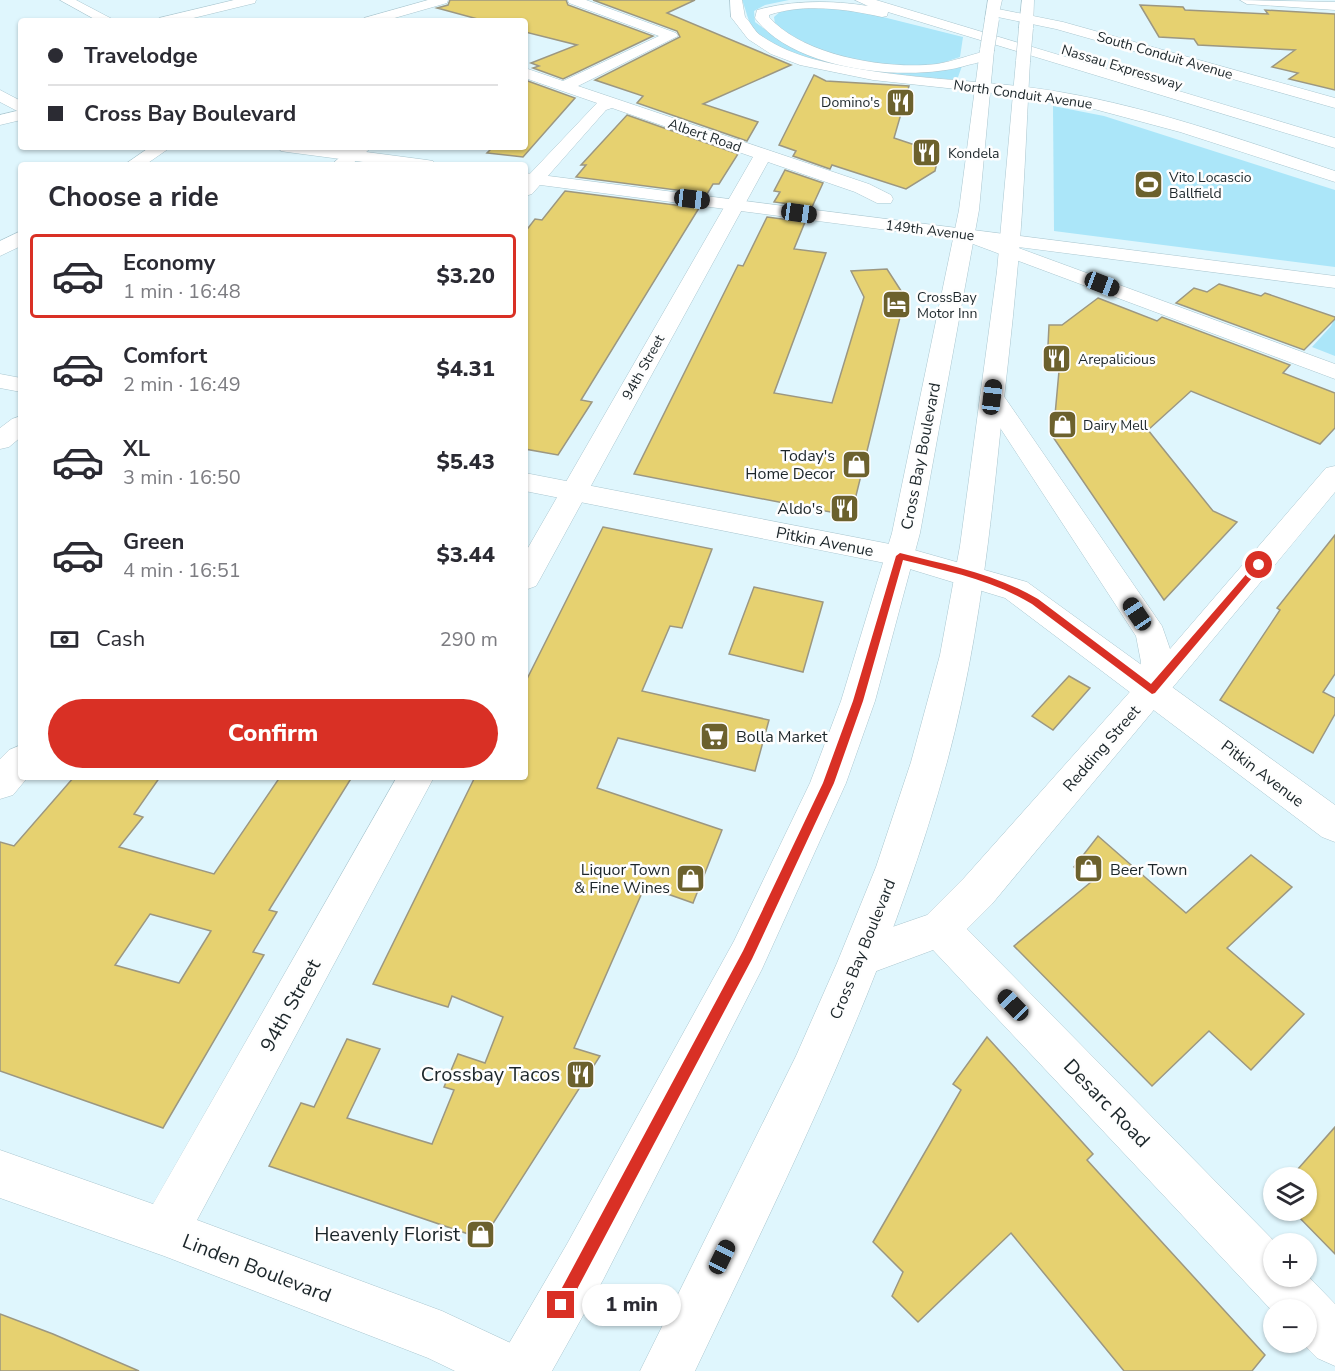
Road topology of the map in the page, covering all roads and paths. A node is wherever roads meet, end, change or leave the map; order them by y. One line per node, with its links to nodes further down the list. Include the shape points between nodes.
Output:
1 (66, 0): 16 (main road)
2 (250, 0): 17 (main road)
3 (442, 0): 14 (main road)
4 (574, 0): 24 (main road, via 671,36)
5 (729, 0): 15 (main road, North Conduit Avenue)
6 (736, 0): 15 (main road)
7 (862, 0): 21 (main road, North Conduit Avenue)
8 (910, 0): 33 (main road, Nassau Expressway, via 1138,72)
9 (1028, 0): 20 (main road, Cross Bay Boulevard)
10 (1247, 0): 12 (main road)
11 (375, 6): 14 (main road)
12 (1335, 6)
13 (993, 10): 20 (main road, South Conduit Avenue); 22 (main road, Cross Bay Boulevard, bridge)
14 (392, 14): 18 (main road); 19 (main road)
15 (738, 17): 25 (main road, North Conduit Avenue, via 746,31 764,44 810,63 873,76)
16 (103, 18)
17 (176, 18)
18 (379, 18)
19 (401, 18)
20 (1026, 23): 26 (main road, Cross Bay Boulevard, bridge); 29 (main road, South Conduit Avenue, via 1058,25)
21 (977, 35): 22 (main road, via 827,1 786,3 767,9 762,15 768,26 793,41 873,66 929,69 952,66); 34 (main road, North Conduit Avenue)
22 (986, 53): 25 (main road, Cross Bay Boulevard)
23 (528, 74): 24 (main road, Albert Road)
24 (563, 87): 28 (main road, Albert Road)
25 (982, 87): 26 (main road, North Conduit Avenue); 45 (main road, Cross Bay Boulevard)
26 (1021, 92): 41 (main road, North Conduit Avenue, via 1070,98 1128,112); 47 (main road, Cross Bay Boulevard)
27 (0, 95): 30 (main road)
28 (609, 103): 37 (main road, Albert Road); 42 (main road, via 600,107)
29 (1335, 103)
30 (18, 106)
31 (18, 116): 32 (main road)
32 (0, 120)
33 (1335, 127)
34 (1335, 143)
35 (157, 150): 39 (main road)
36 (309, 150): 38 (main road)
37 (763, 155): 43 (main road, Albert Road); 44 (main road, 94th Street)
38 (352, 156): 40 (main road)
39 (138, 162)
40 (402, 162)
41 (1335, 177)
42 (528, 182): 44 (main road, 149th Avenue)
43 (884, 199)
44 (733, 204): 45 (main road, 149th Avenue); 60 (main road, 94th Street)
45 (964, 234): 47 (main road); 61 (main road, Cross Bay Boulevard)
46 (18, 239): 48 (main road)
47 (1008, 245): 49 (main road); 50 (main road); 55 (main road, Cross Bay Boulevard)
48 (0, 250)
49 (1098, 252): 50 (main road); 51 (main road)
50 (1081, 276): 52 (main road)
51 (1335, 282)
52 (1335, 372)
53 (0, 381): 54 (main road)
54 (18, 384)
55 (992, 397): 63 (main road, Cross Bay Boulevard); 64 (main road, via 1151,634 1157,662)
56 (18, 426): 57 (main road)
57 (0, 441)
58 (1335, 474): 64 (main road, Redding Street)
59 (528, 483): 60 (main road, Pitkin Avenue)
60 (574, 492): 61 (main road, Pitkin Avenue); 62 (main road, 94th Street)
61 (900, 556): 63 (main road, Pitkin Avenue); 79 (main road, Cross Bay Boulevard, via 858,701 828,783 748,955)
62 (528, 574)
63 (971, 575): 64 (main road, Pitkin Avenue, via 1017,590); 70 (main road, Cross Bay Boulevard, via 942,716 908,832)
64 (1152, 690): 68 (main road, Pitkin Avenue); 69 (main road, Redding Street, via 978,891)
65 (18, 763): 67 (main road)
66 (414, 780): 72 (main road, 94th Street)
67 (0, 783)
68 (1335, 826)
69 (940, 929): 70 (main road, Redding Street); 73 (main road, Desarc Road)
70 (863, 956): 80 (main road, Cross Bay Boulevard, via 782,1135)
71 (0, 1174): 72 (main road, Linden Boulevard)
72 (164, 1232): 78 (main road, Linden Boulevard, via 442,1337)
73 (1263, 1265)
74 (1284, 1287): 75 (main road, Desarc Road)
75 (1296, 1299)
76 (1317, 1321): 77 (main road, Desarc Road)
77 (1335, 1340)
78 (511, 1371)
79 (523, 1371)
80 (667, 1371)

